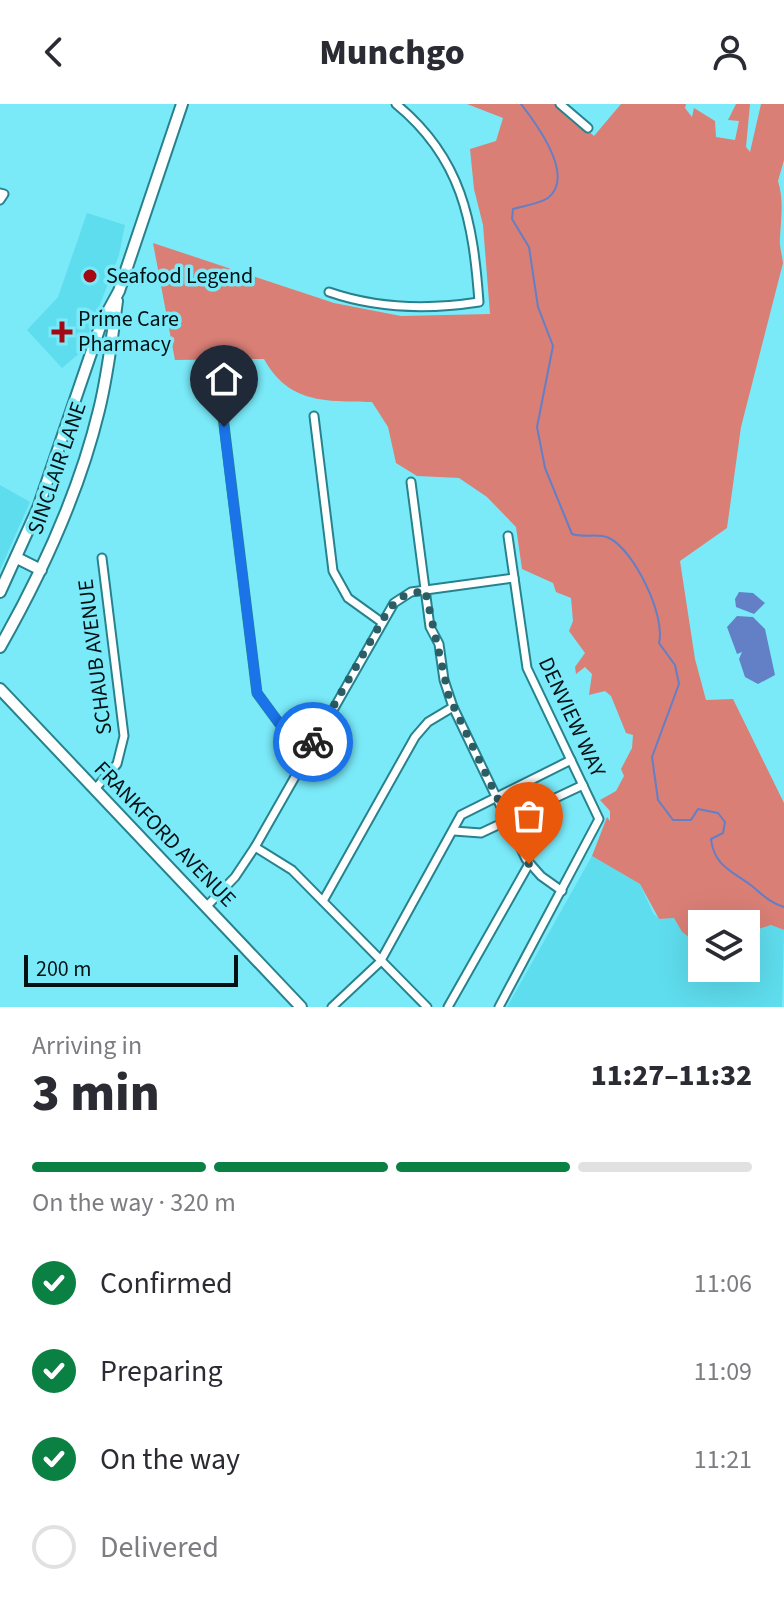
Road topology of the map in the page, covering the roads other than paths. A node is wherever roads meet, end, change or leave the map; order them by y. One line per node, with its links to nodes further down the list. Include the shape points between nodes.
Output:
1 (182, 104): 5 (street, SINCLAIR LANE)
2 (396, 104): 6 (street, via 437,146 457,182 469,213 479,302 409,308)
3 (560, 104): 4 (street)
4 (588, 128)
5 (119, 291): 11 (street, SINCLAIR LANE, via 101,324); 13 (street, SINCLAIR LANE, via 99,413)
6 (329, 292)
7 (218, 376): 21 (street, via 257,693 279,723)
8 (314, 416): 17 (street, via 333,571 348,598)
9 (411, 482): 15 (street)
10 (508, 536): 14 (street, DENVIEW WAY)
11 (17, 558): 13 (street); 16 (street, SINCLAIR LANE)
12 (102, 558): 24 (street, SCHAUB AVENUE, via 124,736 117,764)
13 (41, 570): 18 (street, SINCLAIR LANE)
14 (514, 578): 15 (street); 22 (street, DENVIEW WAY, via 527,668)
15 (425, 590): 17 (street, via 394,603); 20 (street)
16 (0, 592)
17 (380, 621): 21 (street)
18 (0, 647)
19 (0, 689): 24 (street, FRANKFORD AVENUE)
20 (453, 707): 25 (street); 31 (street, via 415,737)
21 (313, 743): 28 (street)
22 (571, 760): 23 (street, DENVIEW WAY); 25 (street)
23 (583, 785): 26 (street); 30 (street, DENVIEW WAY, via 598,815 597,827)
24 (95, 789): 32 (street, FRANKFORD AVENUE)
25 (496, 797): 26 (street); 27 (street, via 461,815)
26 (508, 822): 27 (street, via 481,833); 29 (street)
27 (454, 831): 33 (street)
28 (255, 847): 31 (street, via 288,867); 32 (street)
29 (529, 864): 30 (street); 39 (street)
30 (562, 891): 40 (street)
31 (323, 901): 33 (street)
32 (206, 907): 35 (street, FRANKFORD AVENUE)
33 (380, 962): 34 (street); 38 (street)
34 (350, 991): 36 (street); 37 (street)
35 (301, 1007)
36 (332, 1007)
37 (340, 1007)
38 (427, 1007)
39 (448, 1007)
40 (499, 1007)

